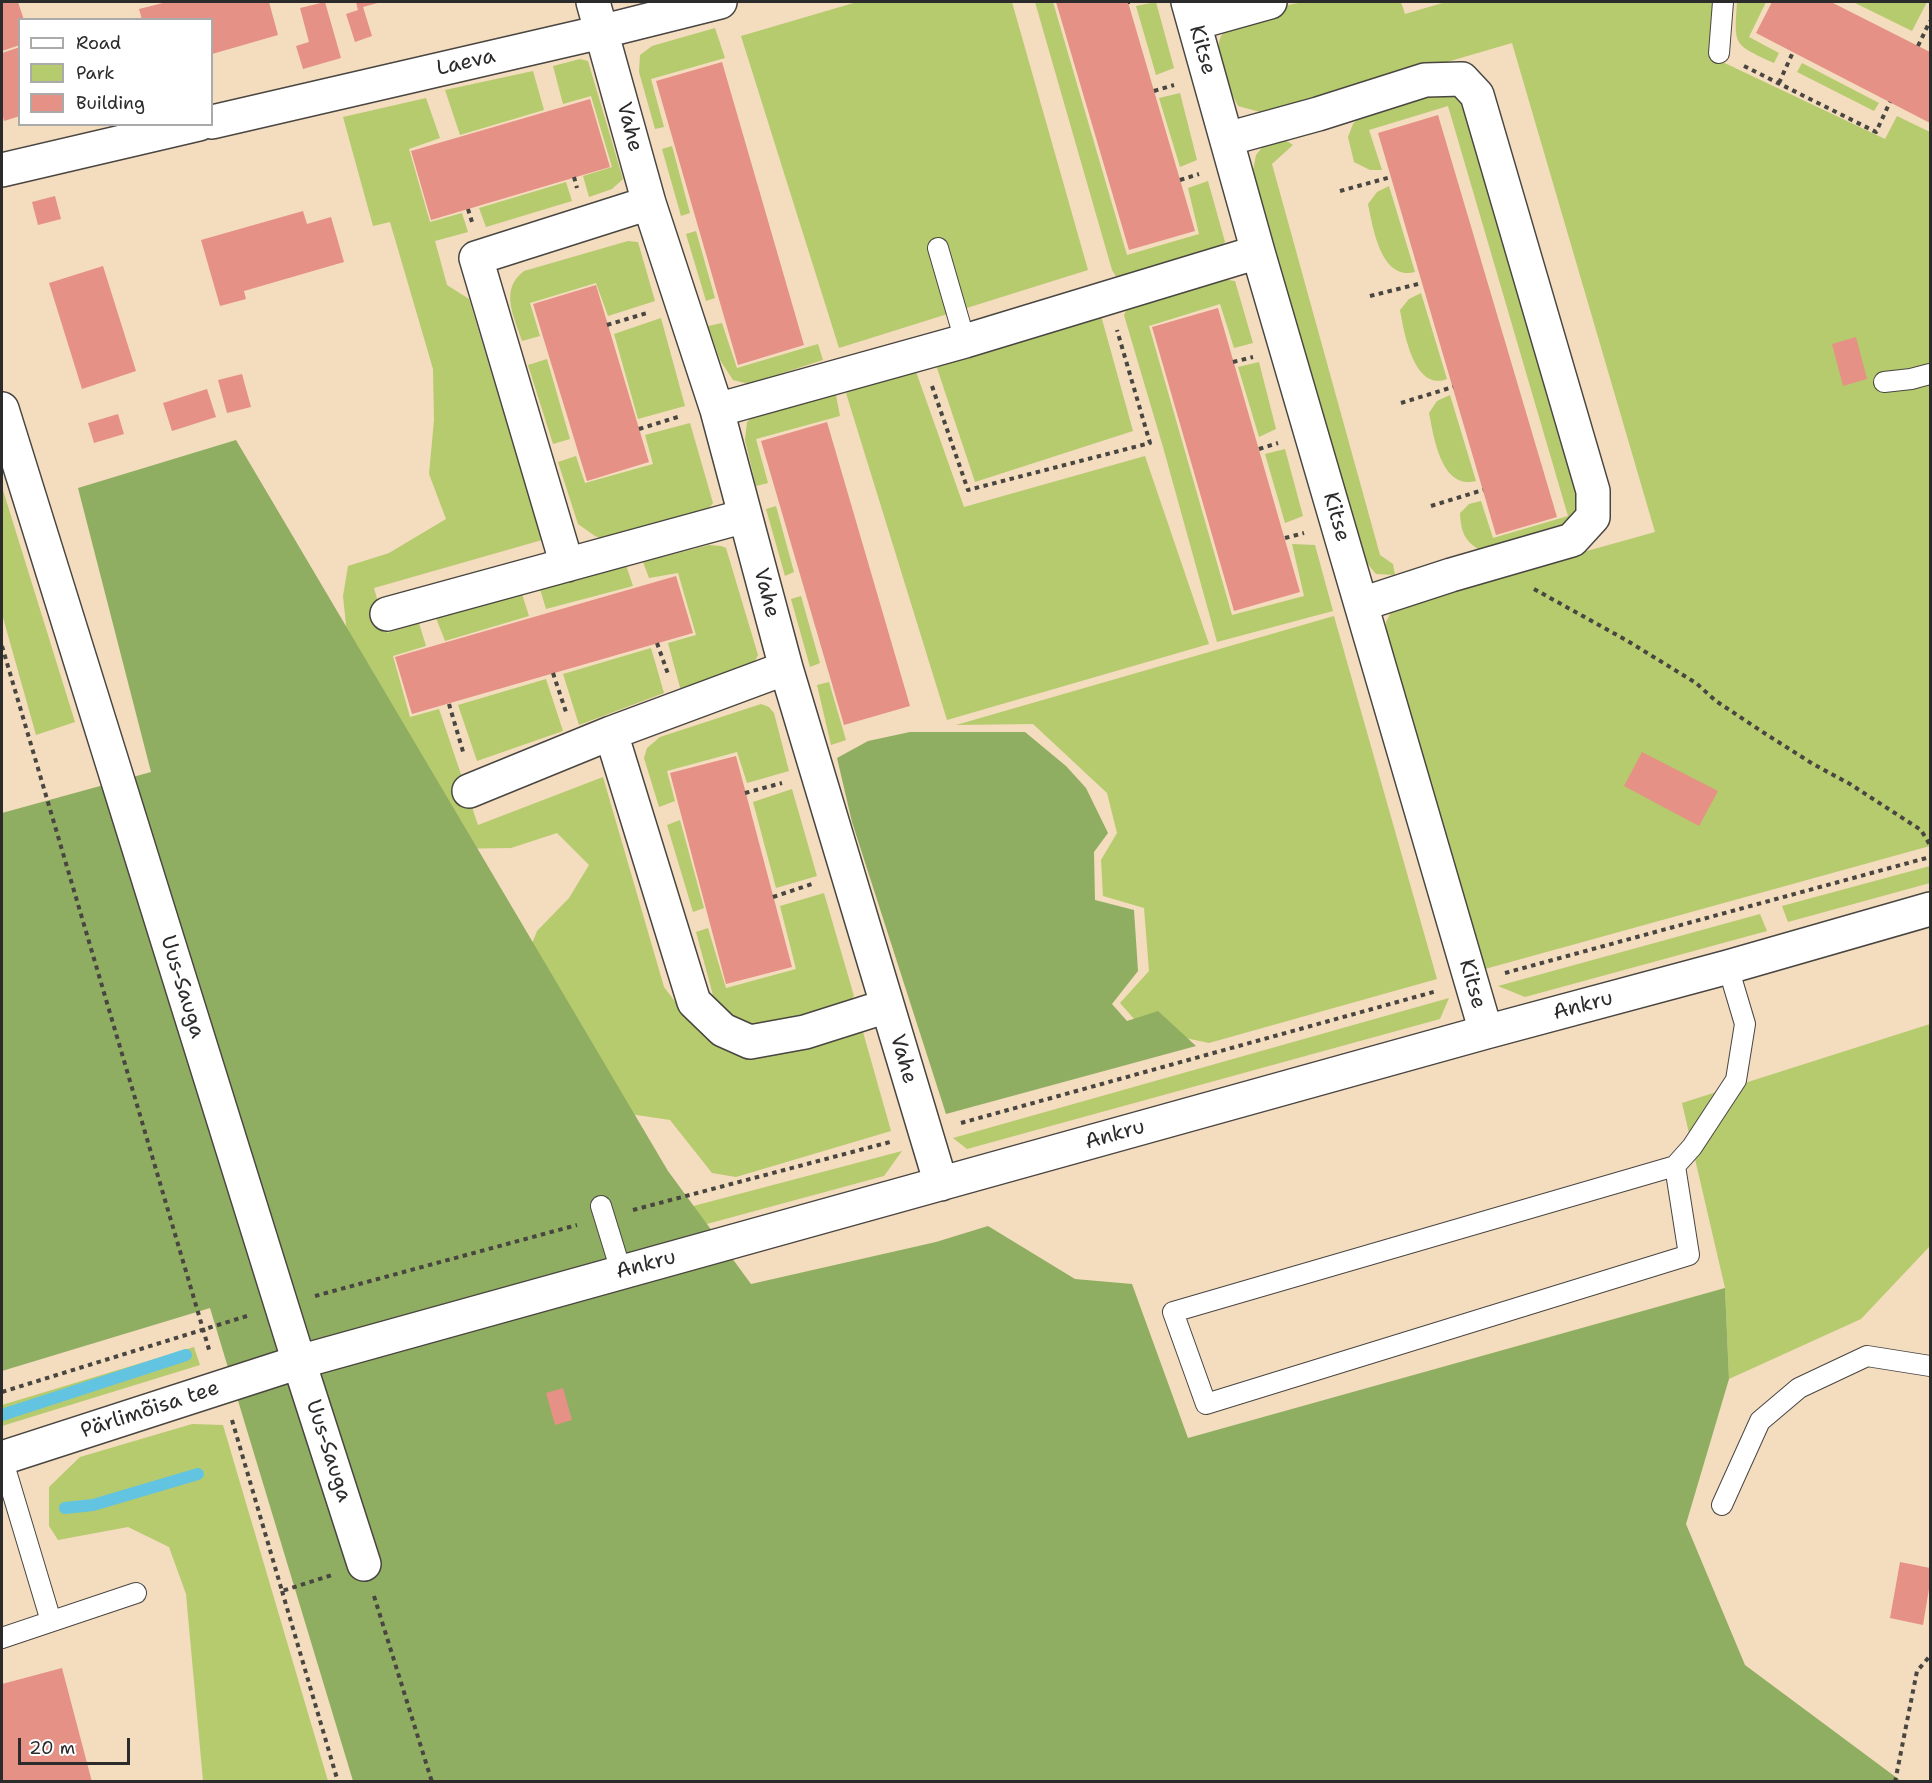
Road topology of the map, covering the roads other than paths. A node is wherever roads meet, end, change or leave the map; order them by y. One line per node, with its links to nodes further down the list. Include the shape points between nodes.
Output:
1 (720, 2): 5 (street, Laeva)
2 (1270, 2): 4 (street)
3 (1723, 2): 6 (lane)
4 (1191, 12): 9 (street, Kitse)
5 (598, 17): 7 (street, Laeva); 11 (street, Vahe)
6 (1719, 53)
7 (213, 122)
8 (190, 126): 10 (street)
9 (1227, 139): 13 (street, Kitse); 21 (street, via 1425,80 1462,79 1477,95 1593,491 1593,517 1572,540)
10 (2, 170)
11 (649, 203): 18 (street, Vahe); 20 (street, via 477,258)
12 (938, 248): 14 (lane)
13 (1258, 252): 14 (street); 21 (street, Kitse)
14 (965, 341): 18 (street)
15 (1930, 375): 16 (lane)
16 (1884, 382)
17 (2, 410): 34 (street, Uus-Sauga)
18 (717, 410): 19 (street, Vahe)
19 (745, 516): 20 (street); 23 (street, Vahe)
20 (567, 565): 22 (street)
21 (1362, 604): 29 (street, Kitse)
22 (387, 614)
23 (786, 668): 24 (street); 28 (street, Vahe)
24 (611, 733): 25 (street); 28 (street, via 694,1002 701,1009 723,1030 750,1042 805,1032)
25 (472, 790)
26 (1930, 909): 27 (street, Ankru)
27 (1728, 967): 29 (street, Ankru); 30 (lane, via 1745,1024 1736,1080)
28 (887, 1006): 31 (street, Vahe)
29 (1486, 1032): 31 (street, Ankru)
30 (1675, 1166): 30 (lane, via 1173,1312 1206,1404 1689,1255)
31 (941, 1184): 33 (street, Ankru)
32 (603, 1212): 33 (lane)
33 (621, 1271): 34 (street, Ankru)
34 (299, 1362): 36 (street, Pärlimõisa tee); 38 (street, Uus-Sauga)
35 (1930, 1366): 37 (lane, via 1866,1356 1799,1388 1760,1420)
36 (2, 1458): 40 (lane)
37 (1722, 1505)
38 (364, 1564)
39 (136, 1593): 40 (lane)
40 (51, 1621): 41 (lane)
41 (2, 1638)

